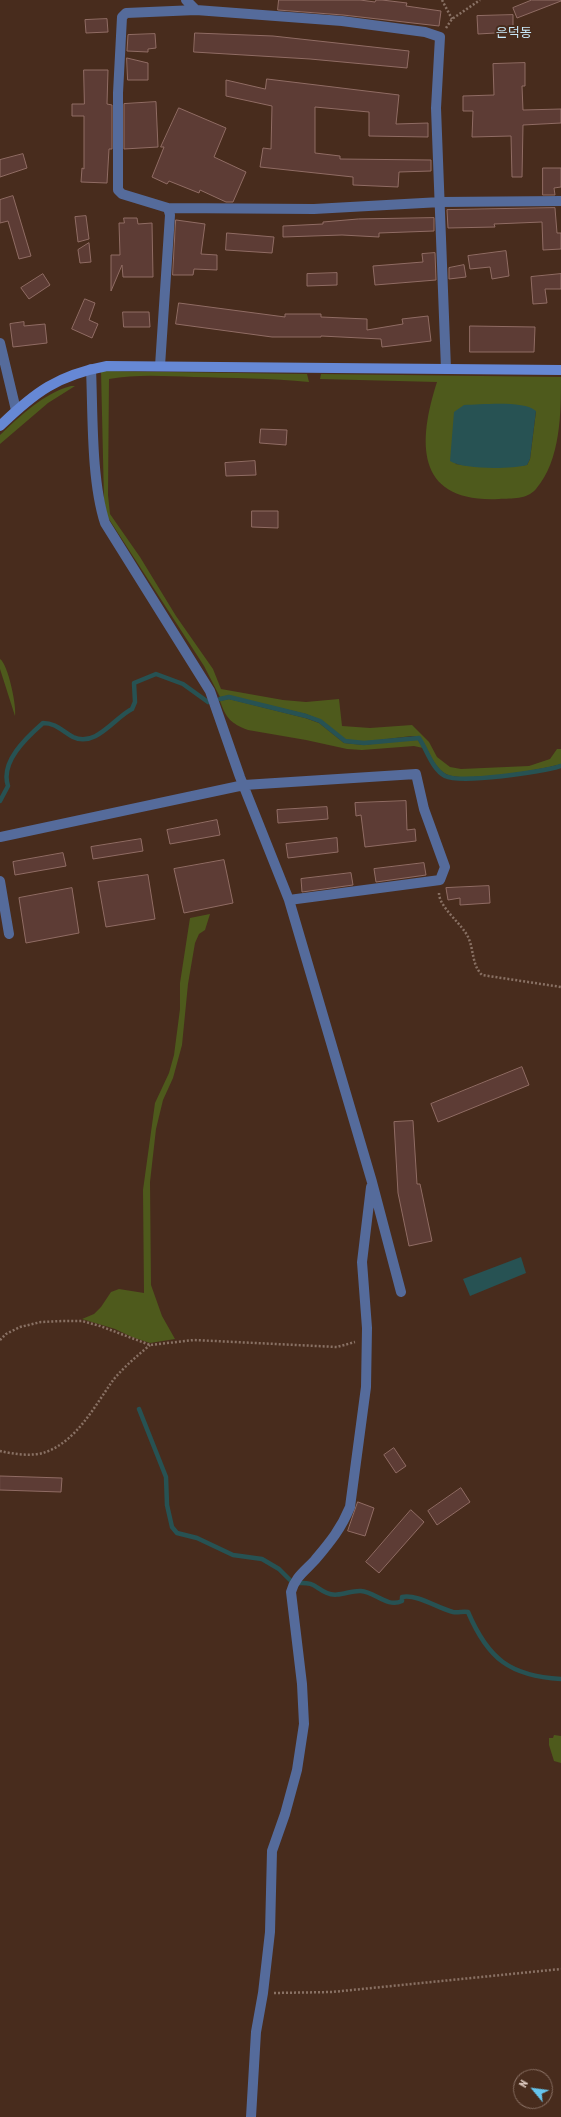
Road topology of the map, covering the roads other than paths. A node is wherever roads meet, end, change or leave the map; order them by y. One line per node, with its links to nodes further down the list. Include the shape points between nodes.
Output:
1 (186, 0): 2 (street)
2 (196, 10): 4 (street, via 342,22 425,32 440,37 436,108); 5 (street, via 126,13 122,17 118,93 118,190 122,194)
3 (561, 200): 4 (street)
4 (441, 202): 5 (street, via 314,209); 9 (street)
5 (168, 208): 7 (street, via 170,215)
6 (0, 343): 11 (street)
7 (160, 366): 8 (main road, via 106,366); 9 (main road)
8 (91, 369): 11 (main road, via 75,372 46,386); 13 (street, via 95,460 100,508 105,523 210,691)
9 (446, 369): 10 (main road)
10 (561, 370)
11 (16, 410): 12 (main road)
12 (0, 426)
13 (244, 785): 14 (street); 16 (street); 16 (street, via 416,774 424,809 445,867 440,880)
14 (0, 837)
15 (0, 881): 17 (street)
16 (289, 900): 18 (street)
17 (9, 934)
18 (372, 1182): 19 (street); 20 (street, via 362,1262 367,1328 366,1387 350,1507 343,1525 296,1579 291,1592 304,1724 297,1770 272,1851 270,1932 256,2032)
19 (401, 1292)
20 (251, 2117)

